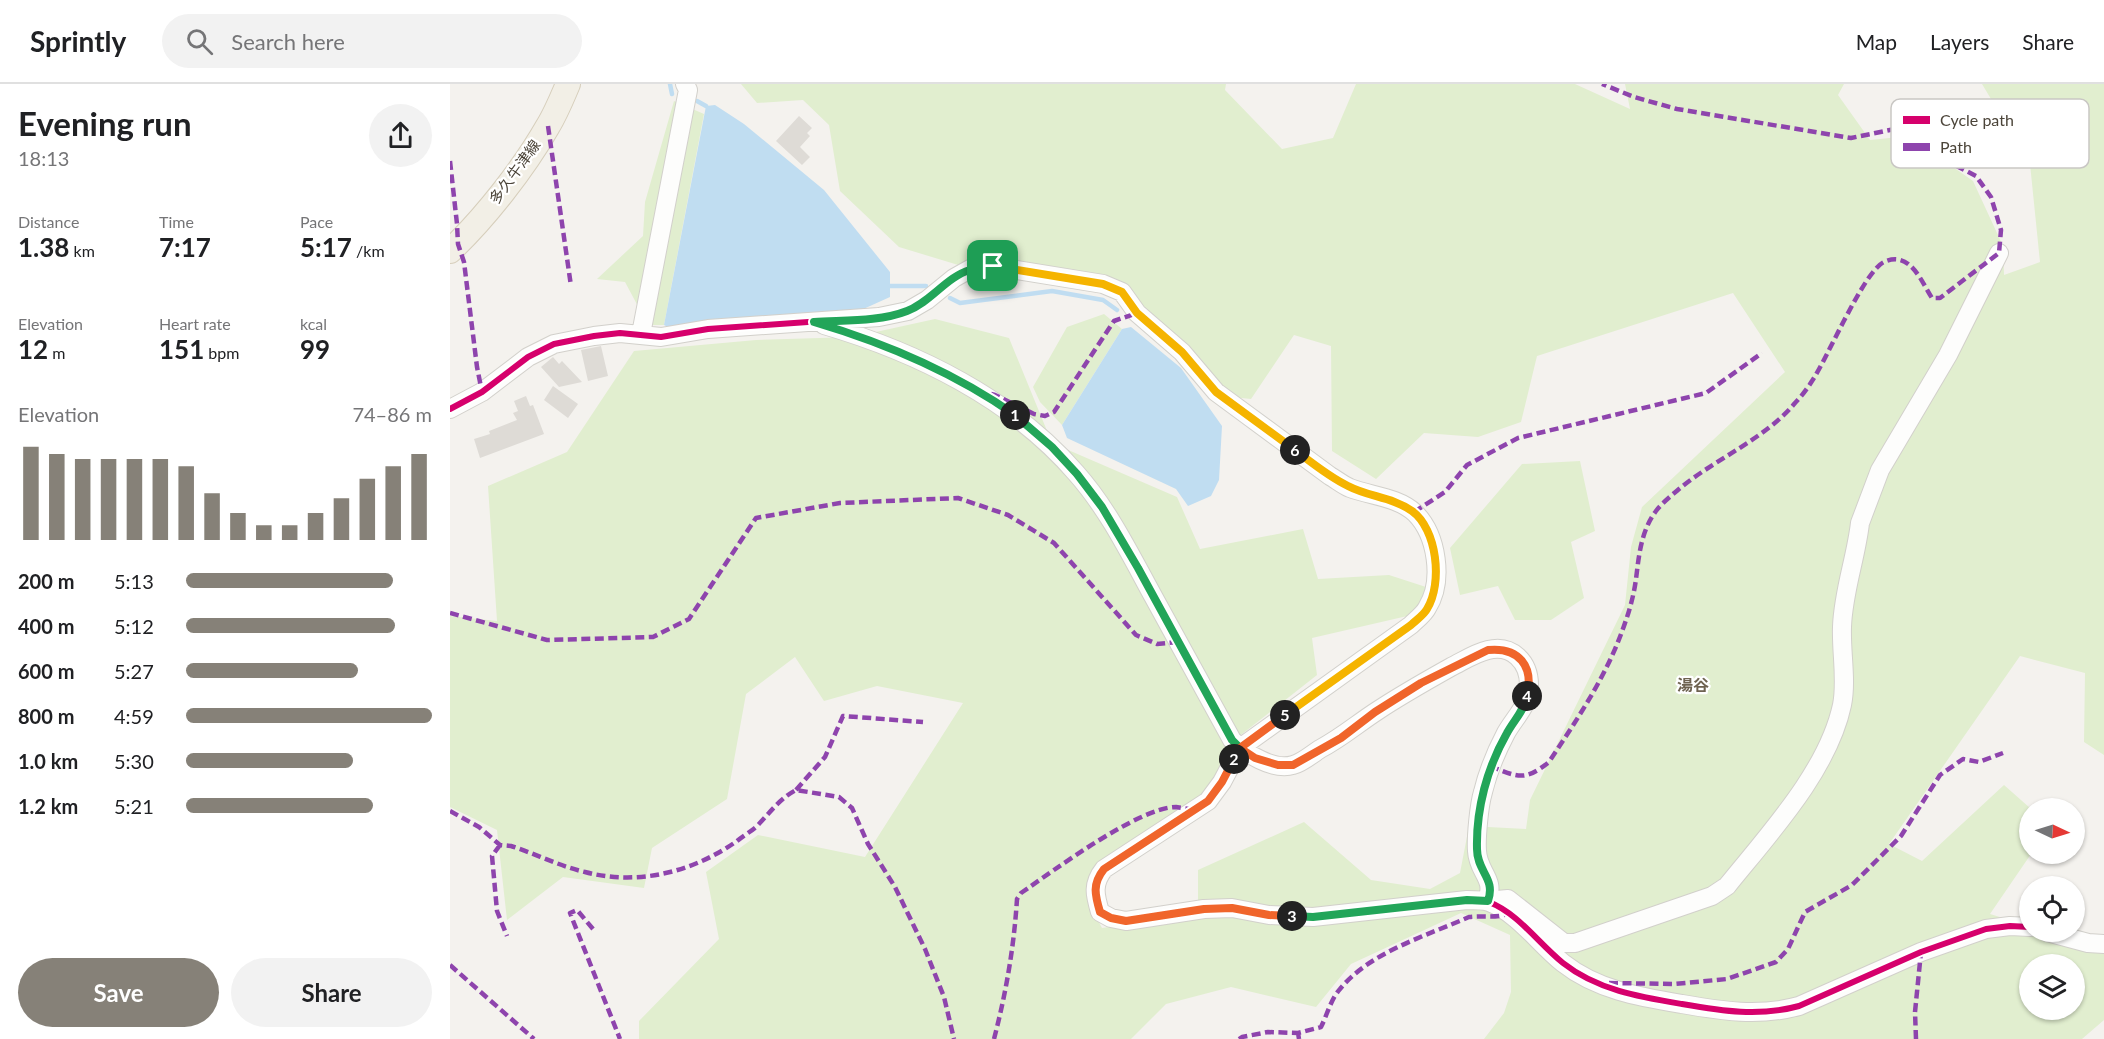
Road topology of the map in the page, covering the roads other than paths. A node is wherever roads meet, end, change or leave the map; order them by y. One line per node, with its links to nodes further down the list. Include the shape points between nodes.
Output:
1 (568, 84): 3 (main road, 多久牛津線, via 548,126 518,170 485,214)
2 (685, 84): 6 (street, via 687,90)
3 (450, 251)
4 (1999, 253): 9 (street, via 1948,355 1880,470 1865,508 1842,627 1842,704 1821,757 1801,793 1727,886 1712,896 1575,943 1564,943 1508,899)
5 (814, 322): 6 (street, via 708,329 661,337); 8 (street, via 874,341 978,390 1052,447 1102,507); 8 (street, via 908,311 970,269 993,266 1103,284 1122,292 1137,313 1182,352 1216,392 1330,476 1350,488 1395,501 1414,512 1428,531 1437,564 1427,609 1411,625)
6 (641, 334): 7 (street, via 620,333 554,344)
7 (450, 409)
8 (1240, 748): 9 (street, via 1255,758 1293,765 1341,738 1421,683 1488,650 1512,651 1524,662 1530,686 1525,706 1490,766 1482,795 1476,850 1480,868 1490,882); 9 (street, via 1208,801 1104,869 1096,879 1094,893 1100,912 1126,921 1232,908 1313,917)
9 (1488, 901): 10 (street, via 1510,913 1564,964 1597,984 1640,997 1744,1013 1799,1006 1921,952 1986,929)
10 (2019, 926)
11 (2084, 942): 12 (street)
12 (2104, 945)

